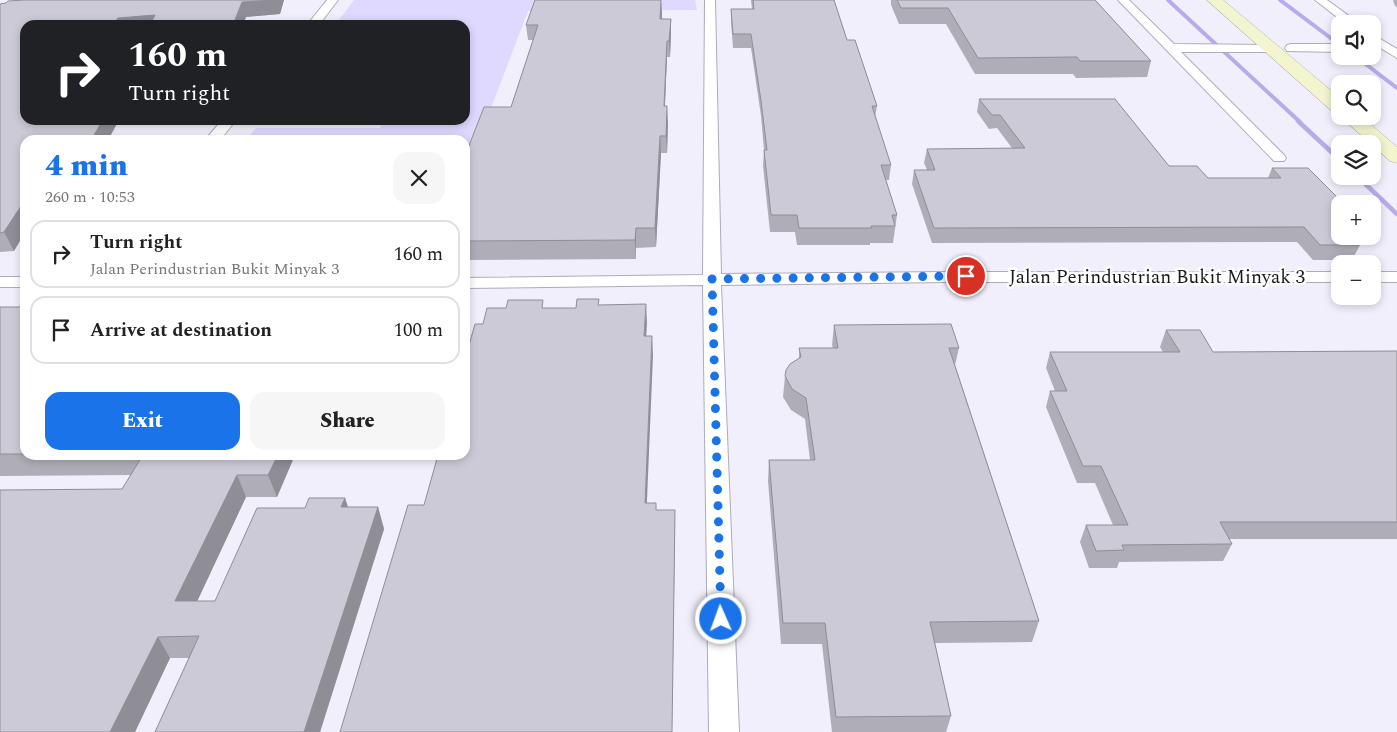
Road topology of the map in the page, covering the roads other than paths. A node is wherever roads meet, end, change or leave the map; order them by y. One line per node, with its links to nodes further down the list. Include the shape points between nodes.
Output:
1 (333, 0): 8 (street)
2 (710, 0): 27 (street)
3 (1123, 0): 10 (street)
4 (1214, 0): 11 (main road)
5 (1234, 0): 12 (main road)
6 (1320, 0): 7 (street)
7 (1341, 15)
8 (317, 20)
9 (1381, 43): 14 (street)
10 (1170, 48): 11 (street); 23 (street)
11 (1269, 48): 16 (main road)
12 (1291, 48): 13 (street); 15 (main road)
13 (1331, 48)
14 (1393, 51)
15 (1331, 81)
16 (1331, 100)
17 (1381, 122): 21 (main road)
18 (225, 125): 20 (street)
19 (1360, 125): 22 (main road)
20 (216, 135)
21 (1397, 135)
22 (1397, 157)
23 (1279, 158)
24 (1331, 277): 27 (street, Jalan Perindustrian Bukit Minyak 3)
25 (1381, 277): 26 (street)
26 (1397, 277)
27 (712, 279): 30 (street, Jalan Perindustrian Bukit Minyak 3); 31 (street)
28 (0, 282): 29 (street)
29 (20, 282)
30 (470, 282)
31 (724, 732)

